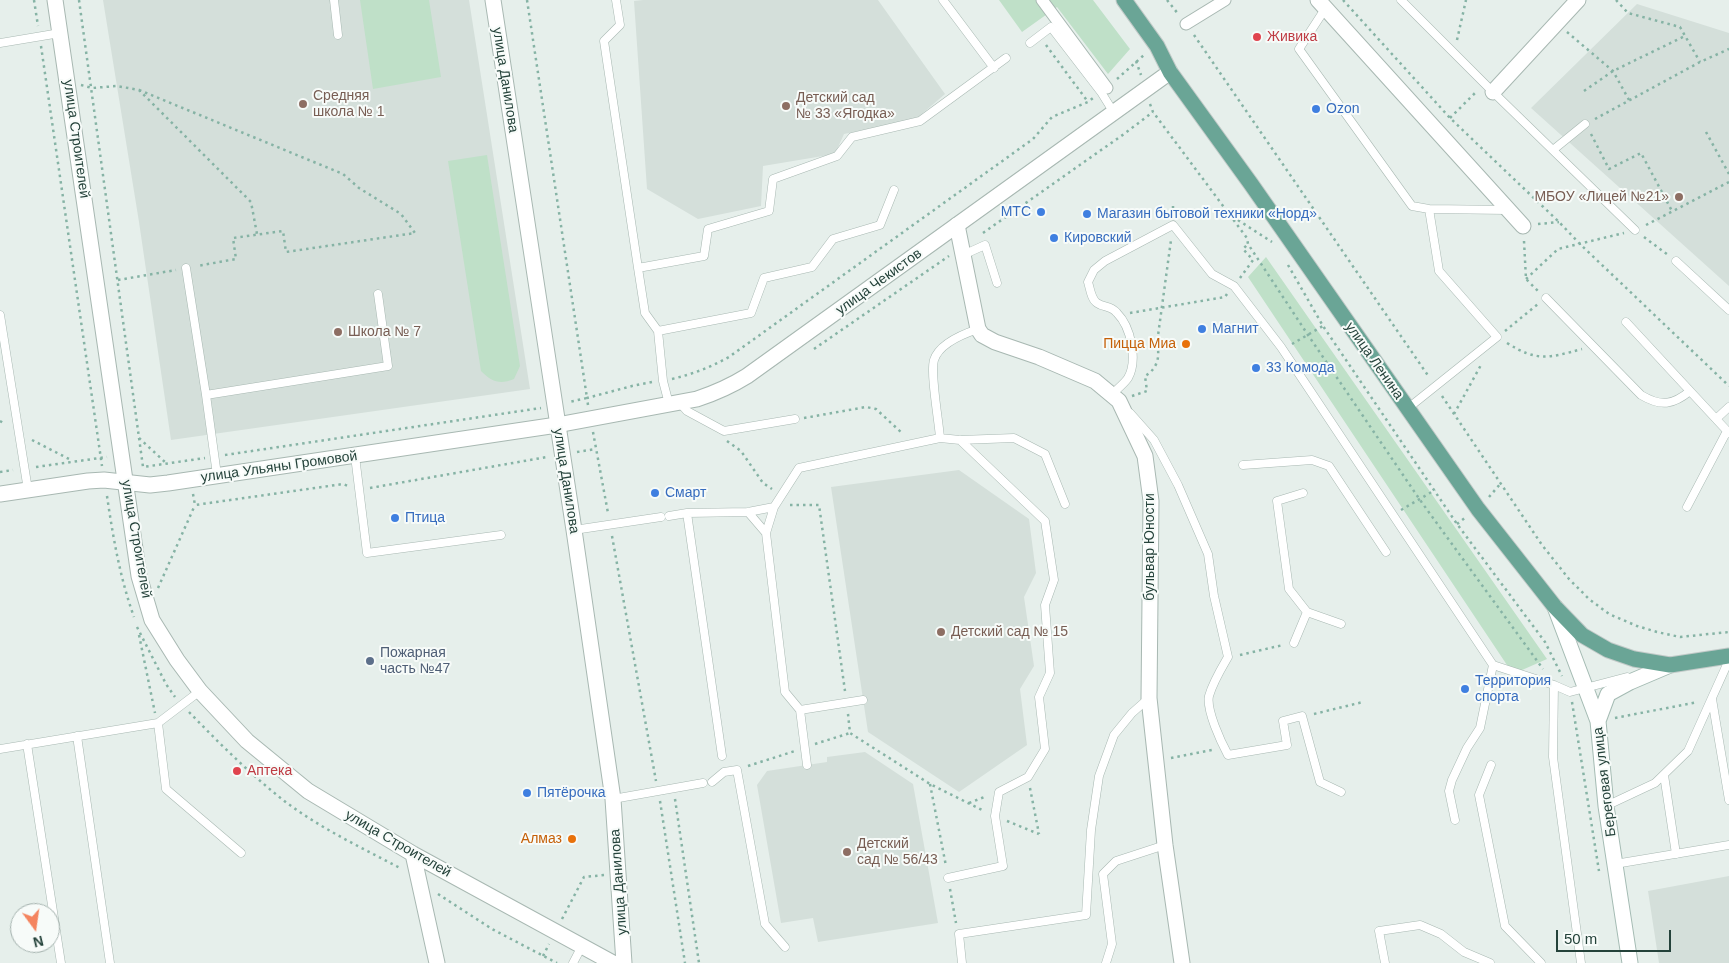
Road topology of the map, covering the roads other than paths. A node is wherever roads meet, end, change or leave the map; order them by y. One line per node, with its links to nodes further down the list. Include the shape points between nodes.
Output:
1 (55, 0): 13 (street, улица Строителей)
2 (334, 0): 14 (lane)
3 (493, 0): 51 (street, улица Данилова)
4 (616, 0): 34 (lane, via 620,25 604,41)
5 (943, 0): 18 (lane)
6 (1042, 0): 21 (street)
7 (1124, 0): 19 (main road, улица Ленина, via 1157,46)
8 (1226, 0): 12 (street)
9 (1401, 0): 20 (lane)
10 (1578, 0): 20 (street)
11 (1322, 4): 26 (lane, via 1299,49 1412,206); 27 (street)
12 (1186, 24)
13 (60, 33): 15 (lane); 58 (street, улица Строителей)
14 (338, 35)
15 (0, 43)
16 (1030, 43): 21 (lane, via 1051,27)
17 (1006, 58): 18 (lane)
18 (994, 68): 34 (lane, via 920,121 852,137 836,156 772,179 769,211 708,230 704,256)
19 (1170, 72): 22 (street, улица Чекистов); 48 (main road, улица Ленина)
20 (1489, 88): 24 (lane)
21 (1104, 90): 22 (lane)
22 (1114, 113): 28 (street, улица Чекистов)
23 (1585, 124): 24 (lane)
24 (1553, 150): 30 (lane)
25 (894, 190): 42 (lane, via 880,225 833,239 812,267 764,278 752,313)
26 (1429, 209): 27 (lane); 48 (lane, via 1439,271 1497,337)
27 (1509, 210): 29 (street)
28 (957, 226): 31 (street); 46 (street, улица Чекистов, via 747,376 711,395)
29 (1523, 226)
30 (1635, 230)
31 (963, 256): 35 (lane, via 985,245); 41 (street)
32 (1676, 261): 38 (lane)
33 (186, 268): 44 (lane)
34 (638, 268): 42 (lane, via 645,313)
35 (997, 283)
36 (378, 294): 44 (lane, via 388,366)
37 (1546, 298): 43 (lane, via 1642,396 1654,402 1667,403 1680,400)
38 (1729, 310)
39 (0, 315): 59 (lane)
40 (1626, 322): 43 (lane)
41 (978, 329): 45 (street, бульвар Юности, via 995,342 1095,381); 53 (lane, via 959,335 934,359)
42 (658, 331): 46 (lane, via 663,381)
43 (1690, 391): 50 (lane)
44 (206, 395): 57 (lane)
45 (1115, 398): 76 (lane, via 1128,378 1132,348 1129,332 1111,306 1097,303 1088,282 1094,270 1105,261 1173,225 1212,274 1234,286 1281,347); 81 (street, бульвар Юности, via 1146,456 1151,501); 96 (lane, via 1154,440 1208,554 1228,657 1208,698 1213,722 1228,755 1287,745 1283,721 1302,716 1320,782)
46 (674, 403): 49 (lane, via 724,431); 51 (street, улица Чекистов)
47 (1729, 407): 50 (lane)
48 (1407, 409): 71 (main road, улица Ленина, via 1478,509)
49 (795, 419)
50 (1716, 419): 52 (lane)
51 (557, 425): 55 (street, улица Ульяны Громовой); 67 (street, улица Данилова)
52 (1728, 432): 64 (lane)
53 (940, 438): 54 (lane); 63 (lane, via 799,468)
54 (960, 440): 62 (lane, via 1014,438 1045,454); 107 (lane, via 1045,521 1054,580 1045,605 1050,674 1039,697 1045,749 1028,777 999,792 995,816 1003,866)
55 (355, 456): 57 (street, улица Ульяны Громовой); 69 (lane, via 366,553)
56 (1243, 465): 70 (lane, via 1312,460 1329,466)
57 (217, 475): 58 (street, улица Ульяны Громовой, via 150,485)
58 (125, 482): 59 (street, улица Ульяны Громовой, via 88,481); 79 (street, улица Строителей, via 139,576 152,620)
59 (28, 490): 60 (street, улица Ульяны Громовой)
60 (0, 494)
61 (1303, 494): 72 (lane, via 1277,501 1289,589)
62 (1065, 504)
63 (774, 507): 65 (lane); 68 (lane)
64 (1687, 507)
65 (748, 512): 66 (lane); 68 (lane)
66 (687, 513): 67 (lane); 90 (lane)
67 (574, 530): 97 (street, улица Данилова)
68 (766, 533): 84 (lane, via 785,692)
69 (501, 535)
70 (1386, 552)
71 (1555, 607): 77 (main road, улица Ленина, via 1582,635 1608,650 1634,659); 80 (street, Береговая улица)
72 (1306, 612): 73 (lane); 74 (lane)
73 (1341, 624)
74 (1294, 643)
75 (1729, 658): 77 (main road, улица Ленина); 82 (lane)
76 (1493, 665): 78 (lane); 100 (lane, via 1480,728 1467,748 1449,791)
77 (1670, 665): 80 (lane); 85 (street, улица Ленина, via 1608,694)
78 (1554, 685): 80 (lane); 122 (lane, via 1553,757)
79 (200, 691): 86 (lane); 104 (street, улица Строителей, via 247,741 308,791)
80 (1577, 691): 85 (street, Береговая улица)
81 (1149, 698): 101 (street, бульвар Юности); 116 (lane, via 1114,735 1099,776 1086,916 958,934)
82 (1712, 699): 93 (lane, via 1688,751); 98 (lane)
83 (863, 700): 84 (lane)
84 (800, 710): 91 (lane)
85 (1598, 721): 99 (street, Береговая улица)
86 (158, 723): 87 (lane); 103 (lane, via 166,789)
87 (77, 736): 88 (lane); 111 (lane)
88 (27, 744): 89 (lane); 110 (lane)
89 (0, 748)
90 (722, 756)
91 (807, 765)
92 (1491, 765): 121 (lane, via 1479,795 1505,926)
93 (1664, 775): 99 (lane, via 1655,783); 105 (lane)
94 (712, 782): 109 (lane, via 724,772 737,770 765,924)
95 (703, 783): 97 (lane)
96 (1341, 792)
97 (613, 800): 115 (street, улица Данилова)
98 (1729, 800)
99 (1606, 806): 106 (street, Береговая улица)
100 (1455, 820)
101 (1165, 845): 117 (lane, via 1116,861 1103,874 1112,944); 118 (street, бульвар Юности)
102 (1729, 845): 105 (lane)
103 (242, 854)
104 (413, 854): 108 (street, улица Строителей); 112 (street)
105 (1676, 854): 106 (lane)
106 (1615, 864): 123 (street, Береговая улица)
107 (948, 878)
108 (582, 946): 113 (lane); 114 (street, улица Строителей)
109 (785, 947)
110 (61, 963)
111 (110, 963)
112 (438, 963)
113 (573, 963)
114 (613, 963)
115 (624, 963)
116 (962, 963)
117 (1106, 963)
118 (1182, 963)
119 (1385, 963): 120 (lane, via 1379,931 1420,925 1441,934 1464,952)
120 (1490, 963)
121 (1542, 963)
122 (1581, 963)
123 (1630, 963)

